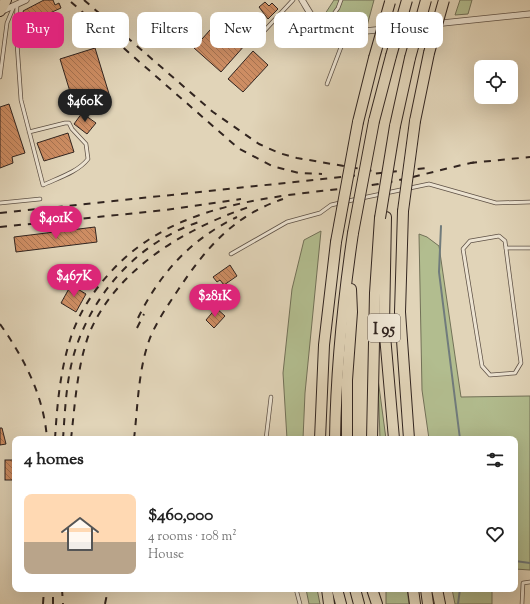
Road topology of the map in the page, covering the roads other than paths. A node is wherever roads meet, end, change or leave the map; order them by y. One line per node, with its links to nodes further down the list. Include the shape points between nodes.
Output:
1 (26, 0): 9 (street)
2 (294, 0): 14 (lane)
3 (302, 0): 11 (street)
4 (341, 0): 12 (lane)
5 (408, 0): 27 (highway, I 95, bridge, via 374,121)
6 (426, 0): 23 (highway, I 95, bridge, via 410,58 396,126)
7 (444, 0): 29 (highway, I 95, bridge, via 429,53 415,121 403,211 400,312 402,368)
8 (390, 1): 31 (highway, bridge, via 358,122 336,242 324,345)
9 (12, 3): 10 (highway); 17 (lane); 19 (lane, via 21,100)
10 (0, 12)
11 (310, 12)
12 (335, 12)
13 (530, 14): 15 (street)
14 (266, 29)
15 (368, 32)
16 (341, 48): 18 (lane)
17 (0, 77)
18 (327, 84)
19 (29, 132): 19 (lane, via 43,185 71,172 88,159 86,144 69,124)
20 (40, 200): 22 (lane)
21 (530, 202): 26 (lane, via 496,203 430,184 331,205 320,213 287,222)
22 (0, 203)
23 (383, 217): 34 (highway, I 95, via 374,293); 35 (highway, I 95, via 384,324)
24 (506, 248): 24 (lane, via 521,363 515,373 490,375 482,366 463,249 470,241 499,236 505,241); 25 (lane)
25 (530, 248)
26 (231, 254)
27 (349, 263): 32 (highway, I 95, via 338,370); 33 (highway, via 352,312 347,380)
28 (271, 397): 30 (lane)
29 (408, 423): 36 (highway, I 95); 37 (highway, I 95)
30 (266, 436)
31 (320, 436)
32 (335, 436)
33 (347, 436)
34 (372, 436)
35 (394, 436)
36 (409, 436)
37 (411, 436)
38 (530, 582): 56 (lane, via 523,583)
39 (297, 592): 48 (lane)
40 (327, 592): 49 (highway)
41 (338, 592): 50 (highway)
42 (355, 592): 51 (highway)
43 (373, 592): 52 (highway)
44 (379, 592): 52 (highway)
45 (413, 592): 53 (highway)
46 (426, 592): 54 (highway)
47 (438, 592): 55 (highway)
48 (300, 604)
49 (329, 604)
50 (340, 604)
51 (359, 604)
52 (378, 604)
53 (415, 604)
54 (428, 604)
55 (440, 604)
56 (522, 604)

